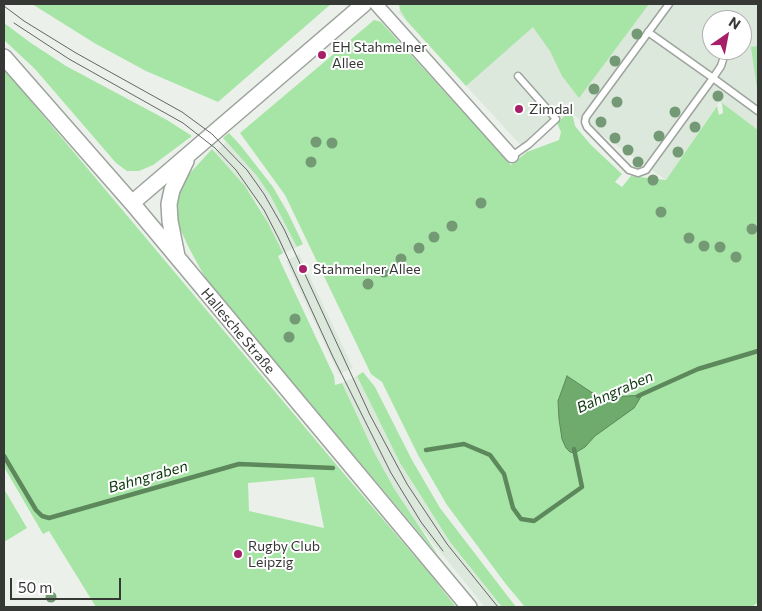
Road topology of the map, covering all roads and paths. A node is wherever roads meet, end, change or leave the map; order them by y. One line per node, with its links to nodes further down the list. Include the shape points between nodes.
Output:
1 (364, 4): 10 (street)
2 (376, 4): 11 (street)
3 (669, 4): 4 (lane)
4 (648, 32): 8 (lane); 8 (lane, via 585,122 629,170 638,173 646,170)
5 (4, 57): 12 (street, Hallesche Straße)
6 (723, 60): 8 (lane)
7 (518, 76): 11 (lane, via 556,119)
8 (713, 78): 9 (lane)
9 (758, 111)
10 (192, 152): 12 (street); 13 (street, via 181,169 169,204)
11 (512, 156)
12 (132, 203): 13 (street, Hallesche Straße)
13 (177, 258): 14 (street, Hallesche Straße)
14 (469, 607)

